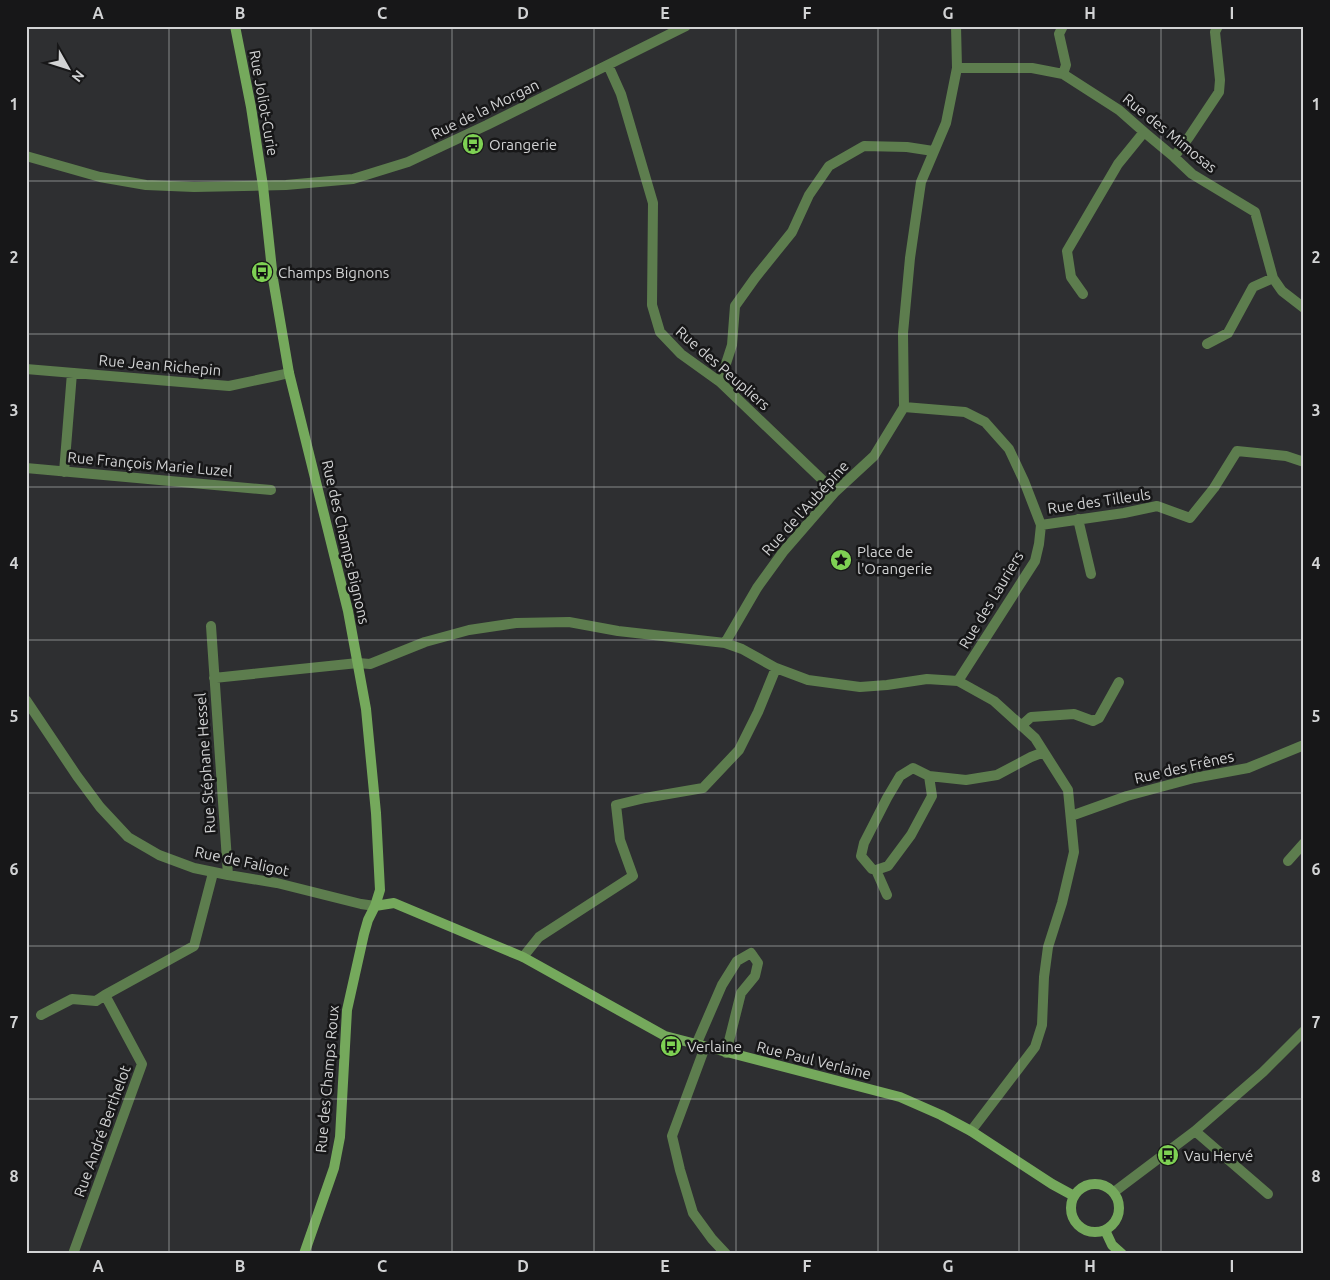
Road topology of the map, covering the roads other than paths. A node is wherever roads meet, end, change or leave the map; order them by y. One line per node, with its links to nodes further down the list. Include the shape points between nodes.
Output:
1 (235, 26): 14 (street, Rue Joliot-Curie)
2 (686, 26): 6 (street, Rue de la Morgan)
3 (956, 26): 8 (street)
4 (1063, 26): 9 (street, via 1059,34 1066,65)
5 (1218, 26): 13 (street, via 1215,32 1219,92)
6 (670, 30): 7 (street, Rue de la Morgan)
7 (608, 65): 14 (street, Rue de la Morgan, via 408,162 353,179); 22 (street, Rue des Peupliers, via 621,94 653,203 652,305 660,332 681,354)
8 (957, 68): 9 (street, Rue des Mimosas, via 1032,68); 11 (street, via 946,123)
9 (1063, 74): 10 (street, Rue des Mimosas, via 1119,110)
10 (1144, 132): 13 (street, Rue des Mimosas); 16 (street, via 1118,164 1067,251 1070,277)
11 (933, 151): 22 (street, via 864,146 829,166 809,195 792,232 735,306 732,345); 23 (street, via 921,182 910,258 903,333)
12 (26, 156): 14 (street, Rue de la Morgan, via 100,177 146,185)
13 (1174, 156): 15 (street, Rue des Mimosas, via 1192,174 1255,212)
14 (263, 186): 20 (street, Rue des Champs Bignons, via 273,279)
15 (1272, 278): 17 (street, Rue des Mimosas, via 1282,291); 18 (street, via 1253,287 1228,333)
16 (1084, 294)
17 (1304, 308)
18 (1207, 344)
19 (26, 369): 21 (street, Rue Jean Richepin)
20 (289, 372): 21 (street, Rue Jean Richepin, via 229,386); 34 (street, Rue des Champs Bignons, via 332,542)
21 (72, 373): 26 (street)
22 (720, 382): 28 (street, Rue des Peupliers)
23 (904, 407): 28 (street, Rue de l'Aubépine, via 874,456); 30 (street, Rue des Lauriers, via 965,412 985,422 1009,449)
24 (1304, 462): 29 (street, Rue des Tilleuls, via 1286,456 1237,451 1190,518 1157,506)
25 (26, 468): 26 (street, Rue François Marie Luzel)
26 (64, 472): 27 (street, Rue François Marie Luzel)
27 (271, 490)
28 (835, 492): 33 (street, Rue de l'Aubépine, via 783,552)
29 (1078, 519): 30 (street, Rue des Tilleuls); 31 (street)
30 (1041, 525): 37 (street, Rue des Lauriers, via 1035,561)
31 (1091, 574)
32 (211, 626): 36 (street, Rue Stéphane Hessel)
33 (725, 643): 34 (street, via 569,622 516,623 469,630 425,642 370,664); 35 (street)
34 (358, 663): 36 (street, Rue Stéphane Hessel); 51 (street, Rue des Champs Bignons, via 376,813 380,890)
35 (776, 668): 37 (street, via 808,680 860,687 927,679); 52 (street, via 738,750 703,788 616,805 620,840 633,876 539,937)
36 (214, 678): 49 (street, Rue Stéphane Hessel)
37 (958, 681): 40 (street, via 994,701)
38 (1119, 682): 40 (street, via 1099,718 1093,721 1074,714 1032,717)
39 (26, 700): 48 (street, Rue de Faligot, via 100,807 128,837 159,856)
40 (1021, 726): 42 (street, via 1035,738)
41 (1304, 745): 44 (street, Rue des Frênes, via 1248,768 1127,796)
42 (1044, 752): 43 (street, via 997,775 966,780); 44 (street, via 1068,790)
43 (930, 776): 47 (street, via 932,796 911,835 888,866); 47 (street, via 913,768 900,776 887,798 864,843 861,856 872,870)
44 (1071, 816): 59 (street, via 1074,852 1048,947 1042,1025 1035,1047)
45 (1304, 842): 46 (street)
46 (1288, 861)
47 (876, 870): 50 (street)
48 (213, 873): 49 (street, Rue de Faligot); 53 (street, via 194,946)
49 (228, 875): 51 (street, Rue de Faligot)
50 (888, 895)
51 (375, 906): 52 (street, Rue Paul Verlaine, via 394,903); 65 (street, Rue des Champs Roux, via 364,934 347,1010 340,1137 334,1168)
52 (523, 957): 56 (street, Rue Paul Verlaine, via 665,1036)
53 (105, 995): 54 (street, via 96,1001 72,998); 64 (street, Rue André Berthelot, via 142,1064)
54 (41, 1015)
55 (1304, 1031): 58 (street, via 1263,1072)
56 (700, 1046): 57 (street, Rue Paul Verlaine); 57 (street, via 722,985 737,961 751,952 758,963 755,976 742,993); 66 (street, via 672,1136 693,1213)
57 (726, 1053): 59 (street, Rue Paul Verlaine, via 900,1097)
58 (1195, 1130): 60 (street); 61 (street)
59 (971, 1131): 62 (street, Rue Paul Verlaine)
60 (1114, 1192): 62 (street, via 1093,1183); 63 (street, via 1120,1206 1119,1213 1112,1226)
61 (1268, 1194)
62 (1074, 1196): 63 (street, via 1070,1211 1077,1225 1090,1232)
63 (1105, 1230): 67 (street, via 1112,1245)
64 (73, 1254)
65 (304, 1254)
66 (726, 1254)
67 (1122, 1254)

